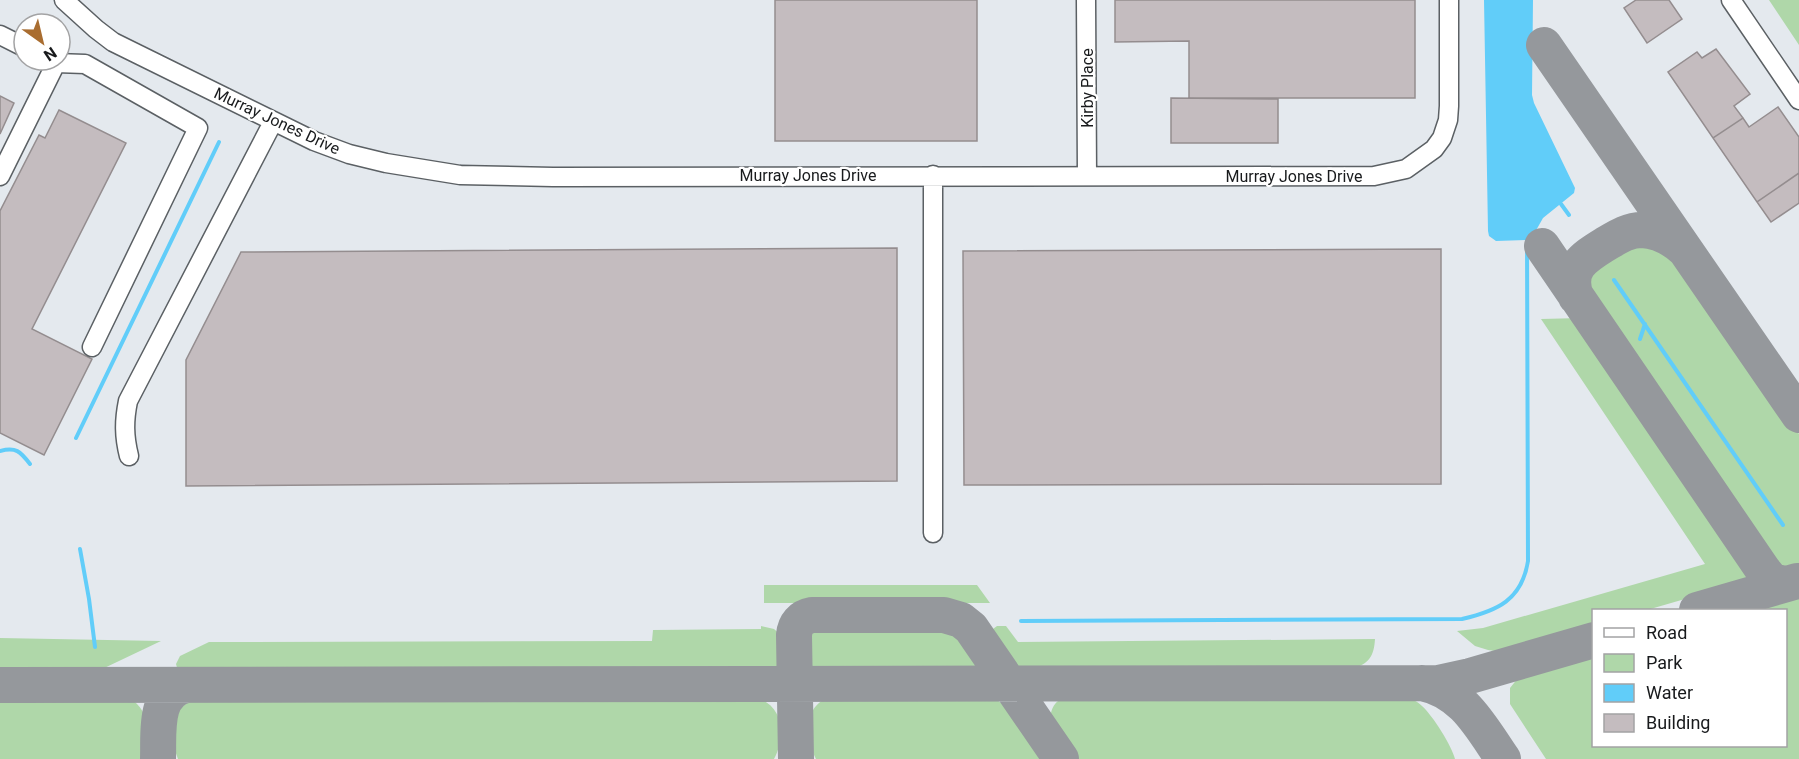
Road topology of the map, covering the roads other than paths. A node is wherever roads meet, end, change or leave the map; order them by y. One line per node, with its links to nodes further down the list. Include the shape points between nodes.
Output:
1 (64, 0): 8 (street, Murray Jones Drive, via 113,42)
2 (1086, 0): 10 (street, Kirby Place)
3 (1449, 0): 10 (street, Murray Jones Drive, via 1448,120 1434,149 1406,169 1374,176)
4 (1731, 0): 7 (street)
5 (72, 63): 12 (street, via 85,64 198,128)
6 (48, 72): 11 (street)
7 (1799, 100)
8 (273, 122): 9 (street, Murray Jones Drive, via 349,154 460,175); 13 (street, via 128,400 124,439)
9 (933, 175): 10 (street, Murray Jones Drive); 14 (street)
10 (1088, 175)
11 (0, 176)
12 (92, 347)
13 (129, 456)
14 (933, 533)

